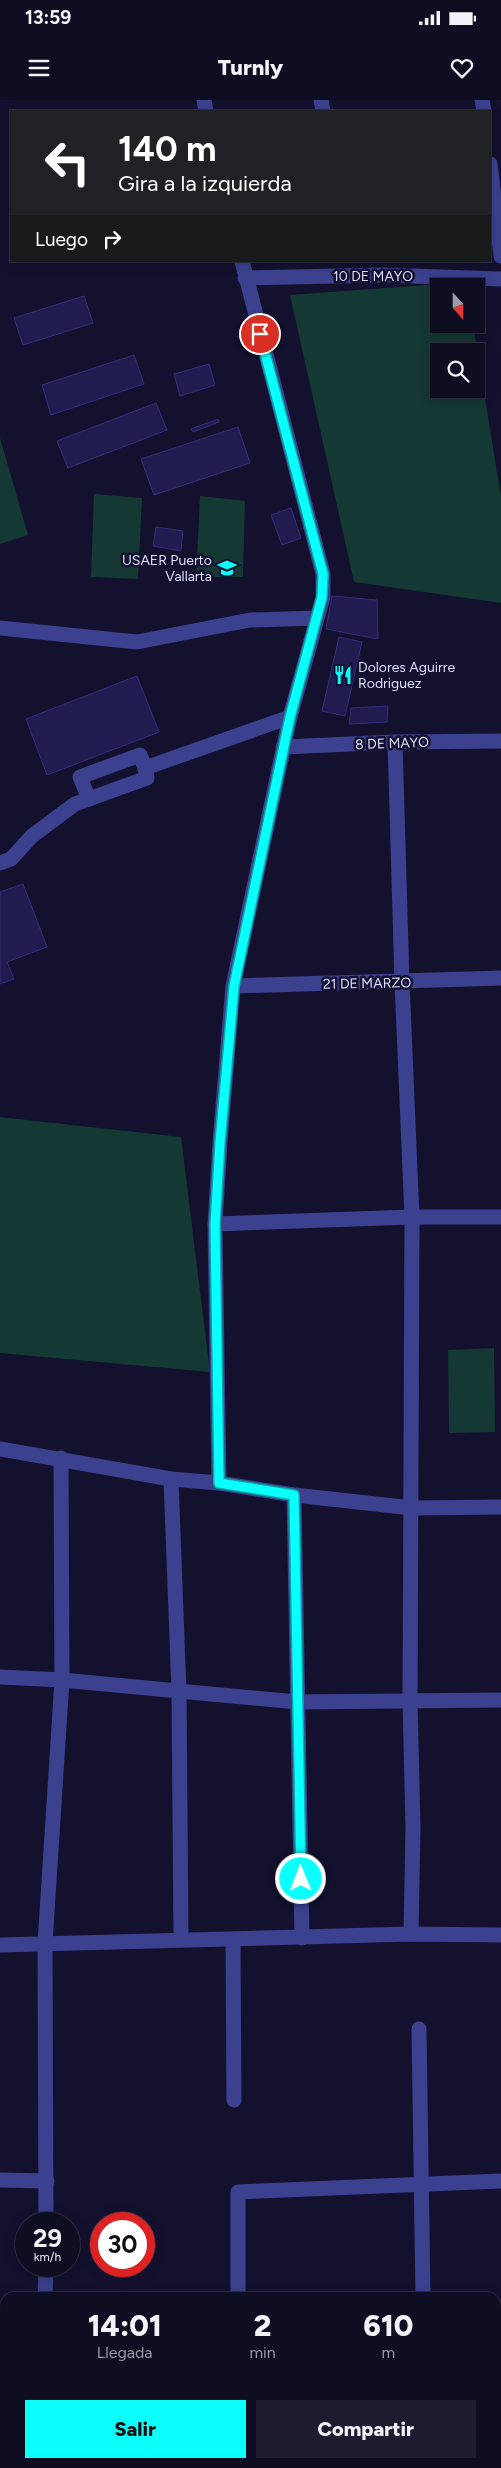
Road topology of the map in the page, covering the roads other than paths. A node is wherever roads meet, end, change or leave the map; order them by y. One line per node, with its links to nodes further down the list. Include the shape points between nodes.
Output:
1 (491, 172): 2 (street)
2 (501, 256)
3 (242, 262): 5 (street)
4 (350, 268): 5 (street, 10 DE MAYO); 6 (street, 10 DE MAYO)
5 (246, 278): 7 (street, via 323,574)
6 (501, 279)
7 (317, 618): 8 (street, via 250,620 136,642); 9 (street)
8 (0, 628)
9 (290, 717): 12 (street); 13 (street)
10 (501, 741): 11 (street, 8 DE MAYO)
11 (395, 742): 12 (street, 8 DE MAYO); 17 (street)
12 (283, 747): 18 (street)
13 (145, 768): 14 (street, via 147,778); 14 (street, via 140,754 80,778)
14 (89, 799): 15 (street, via 75,804 32,836 11,859)
15 (0, 864)
16 (501, 978): 17 (street, 21 DE MARZO)
17 (402, 982): 18 (street, 21 DE MARZO); 19 (street)
18 (234, 986): 21 (street)
19 (412, 1217): 20 (street); 21 (street); 28 (street)
20 (501, 1217)
21 (215, 1224): 25 (street)
22 (0, 1449): 23 (street)
23 (61, 1458): 24 (street); 30 (street)
24 (171, 1479): 25 (street); 31 (street)
25 (219, 1483): 26 (street)
26 (294, 1495): 28 (street); 34 (street)
27 (501, 1507): 28 (street)
28 (412, 1508): 32 (street)
29 (0, 1676): 30 (street)
30 (62, 1680): 31 (street); 40 (street)
31 (179, 1692): 34 (street); 37 (street)
32 (410, 1700): 33 (street); 34 (street); 35 (street)
33 (501, 1700)
34 (297, 1702): 38 (street)
35 (411, 1934): 36 (street); 38 (street)
36 (501, 1935)
37 (181, 1938): 39 (street); 40 (street)
38 (302, 1938): 39 (street)
39 (233, 1940): 43 (street)
40 (45, 1943): 41 (street); 45 (street)
41 (0, 1944)
42 (419, 2029): 47 (street)
43 (234, 2100)
44 (0, 2180): 45 (street)
45 (47, 2181): 48 (street)
46 (501, 2181): 47 (street)
47 (421, 2184): 51 (street, via 238,2192); 52 (street)
48 (46, 2212)
49 (46, 2277): 50 (street)
50 (45, 2292)
51 (238, 2292)
52 (423, 2292)

